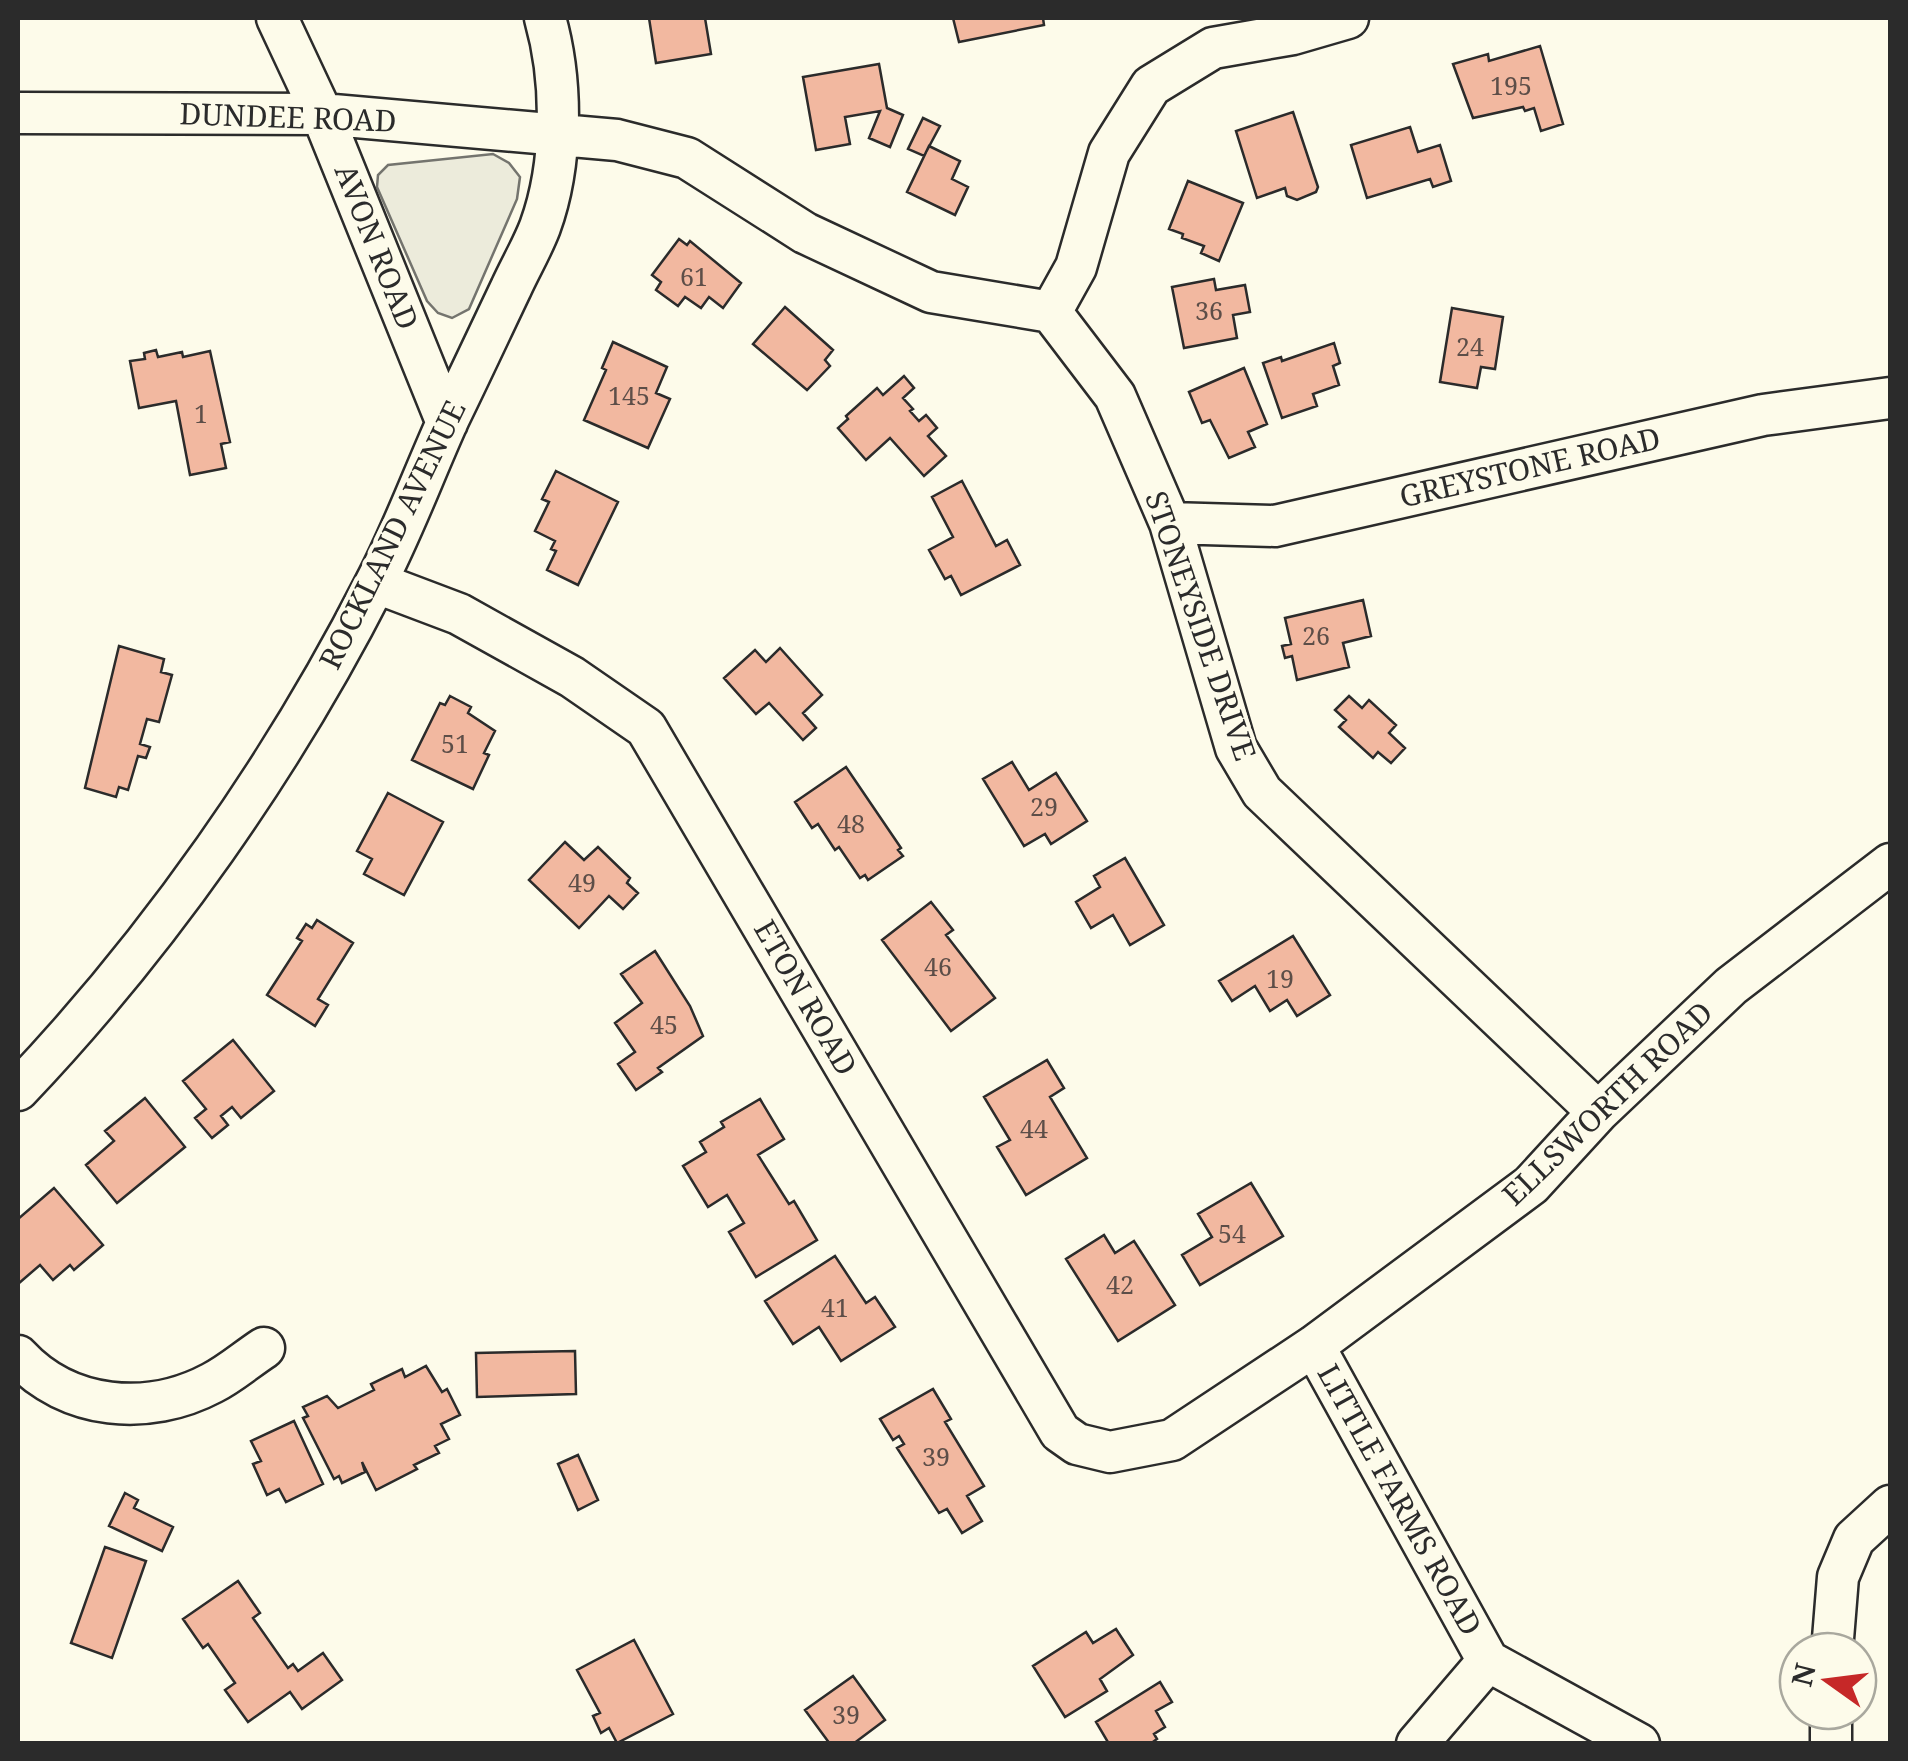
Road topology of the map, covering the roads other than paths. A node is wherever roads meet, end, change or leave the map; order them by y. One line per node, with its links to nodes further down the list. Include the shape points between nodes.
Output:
1 (276, 18): 5 (street, AVON ROAD)
2 (545, 18): 6 (street, ROCKLAND AVENUE)
3 (1348, 18): 7 (street, via 1213,48 1151,86 1110,153 1076,267)
4 (18, 112): 5 (street, DUNDEE ROAD)
5 (322, 114): 6 (street, DUNDEE ROAD); 9 (street, AVON ROAD)
6 (559, 136): 7 (street, via 617,140 687,158 805,234 932,292); 9 (street, ROCKLAND AVENUE, via 540,226)
7 (1051, 312): 10 (street, STONEYSIDE DRIVE, via 1114,396)
8 (1890, 398): 10 (street, GREYSTONE ROAD, via 1762,415 1274,526)
9 (447, 422): 11 (street, ROCKLAND AVENUE)
10 (1170, 523): 14 (street, STONEYSIDE DRIVE, via 1236,748 1262,792)
11 (376, 582): 13 (street, ROCKLAND AVENUE, via 318,690 238,814 146,940); 18 (street, ETON ROAD, via 459,614 572,677 646,728 1060,1432 1110,1452)
12 (1890, 864): 14 (street, ELLSWORTH ROAD, via 1731,986)
13 (18, 1090)
14 (1598, 1112): 15 (street, ELLSWORTH ROAD, via 1531,1185)
15 (1314, 1346): 18 (street, ELLSWORTH ROAD); 21 (street, LITTLE FARMS ROAD)
16 (264, 1348): 17 (street, via 213,1383 139,1404 98,1403 37,1376)
17 (18, 1356)
18 (1172, 1440)
19 (1890, 1506): 20 (street, via 1854,1539 1838,1577)
20 (1834, 1631)
21 (1488, 1661): 22 (street); 23 (street, LITTLE FARMS ROAD)
22 (1417, 1744)
23 (1639, 1744)

